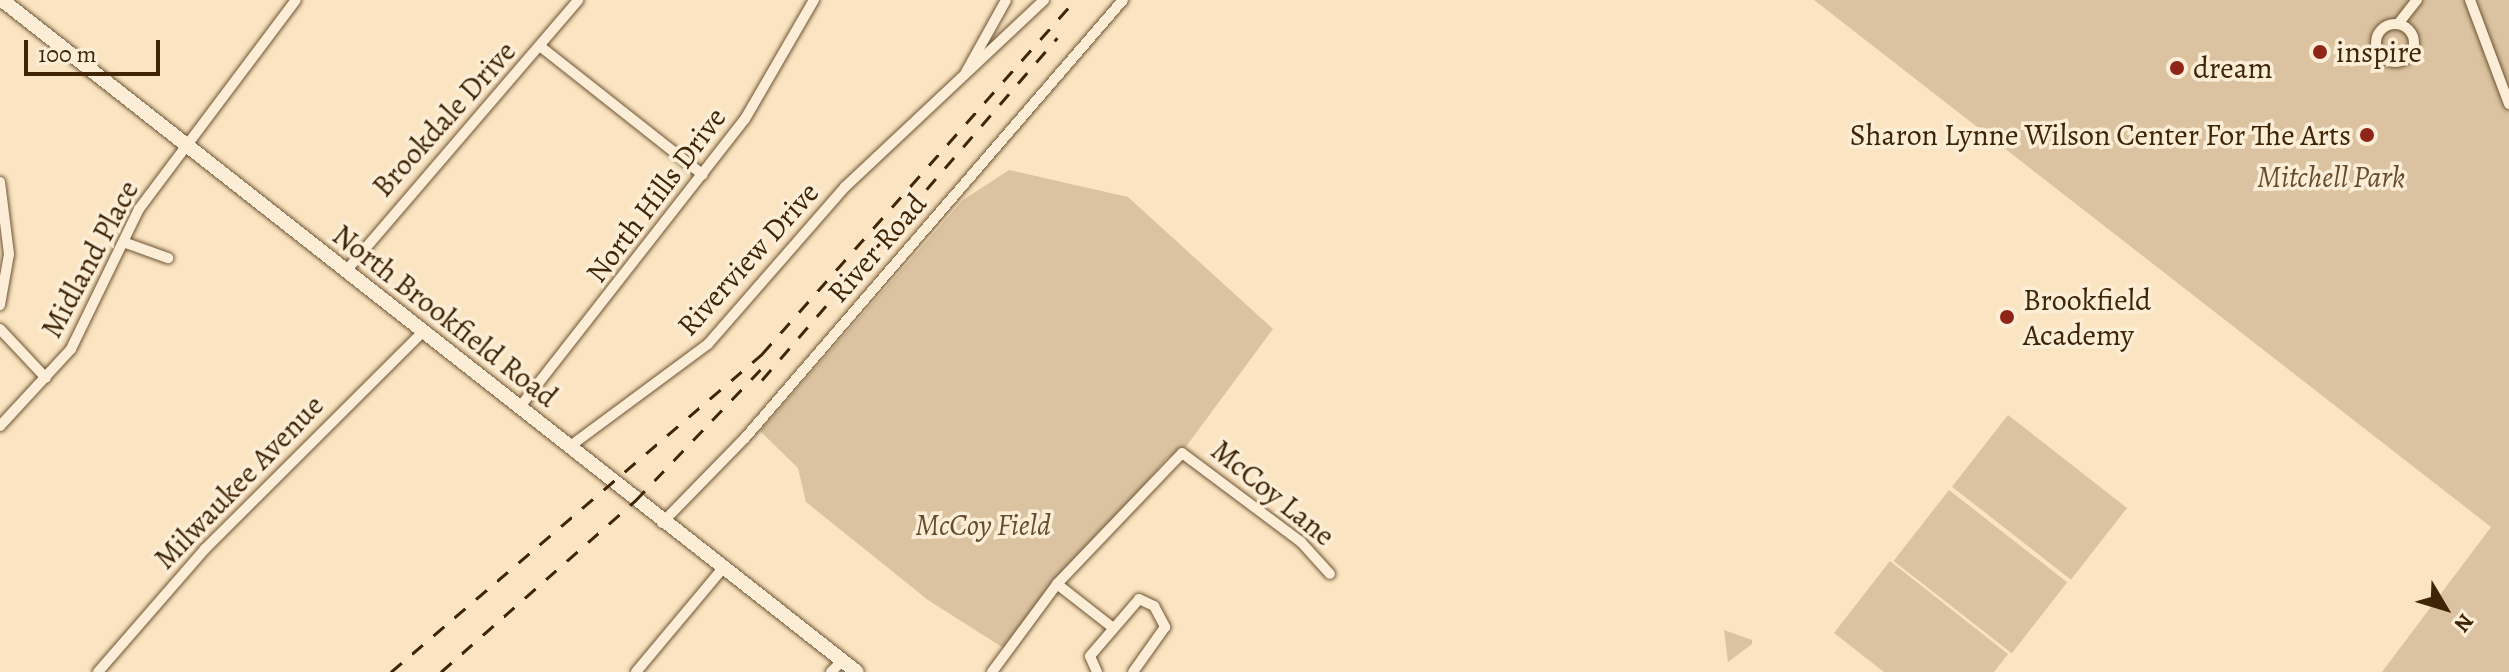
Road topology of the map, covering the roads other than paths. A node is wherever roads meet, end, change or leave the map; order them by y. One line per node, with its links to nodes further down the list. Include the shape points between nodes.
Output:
1 (2, 0): 14 (street, North Brookfield Road)
2 (296, 0): 14 (street, Midland Place)
3 (578, 0): 11 (street, Brookdale Drive)
4 (814, 0): 15 (street, North Hills Drive, via 756,103)
5 (1006, 0): 12 (street, Riverview Drive)
6 (1044, 0): 12 (street, Riverview Drive)
7 (1123, 0): 27 (street, River Road, via 745,438)
8 (2417, 0): 10 (street)
9 (2470, 0): 13 (street)
10 (2398, 24)
11 (541, 47): 15 (street); 19 (street, Brookdale Drive)
12 (952, 90): 26 (street, Riverview Drive, via 845,187 708,344)
13 (2509, 104)
14 (185, 145): 17 (street, Midland Place, via 139,209); 19 (street, North Brookfield Road)
15 (703, 175): 24 (street, North Hills Drive)
16 (0, 182): 20 (street, via 9,254)
17 (126, 243): 18 (street); 23 (street, Midland Place, via 80,335)
18 (168, 258)
19 (346, 271): 22 (street, North Brookfield Road)
20 (0, 305)
21 (0, 329): 23 (street)
22 (423, 332): 24 (street, North Brookfield Road); 33 (street, Milwaukee Avenue, via 213,541)
23 (46, 378): 25 (street, Midland Place)
24 (519, 408): 26 (street, North Brookfield Road)
25 (0, 426)
26 (569, 447): 27 (street, North Brookfield Road)
27 (662, 523): 28 (street, North Brookfield Road)
28 (722, 569): 32 (street, North Brookfield Road); 34 (street)
29 (1330, 574): 30 (street, McCoy Lane, via 1301,542 1182,453)
30 (1057, 584): 31 (street); 37 (street)
31 (1112, 627): 38 (street, via 1090,656); 39 (street, via 1139,599 1160,615 1162,634)
32 (842, 661): 35 (street); 36 (street, North Brookfield Road)
33 (98, 672)
34 (636, 672)
35 (831, 672)
36 (857, 672)
37 (992, 672)
38 (1097, 672)
39 (1133, 672)

